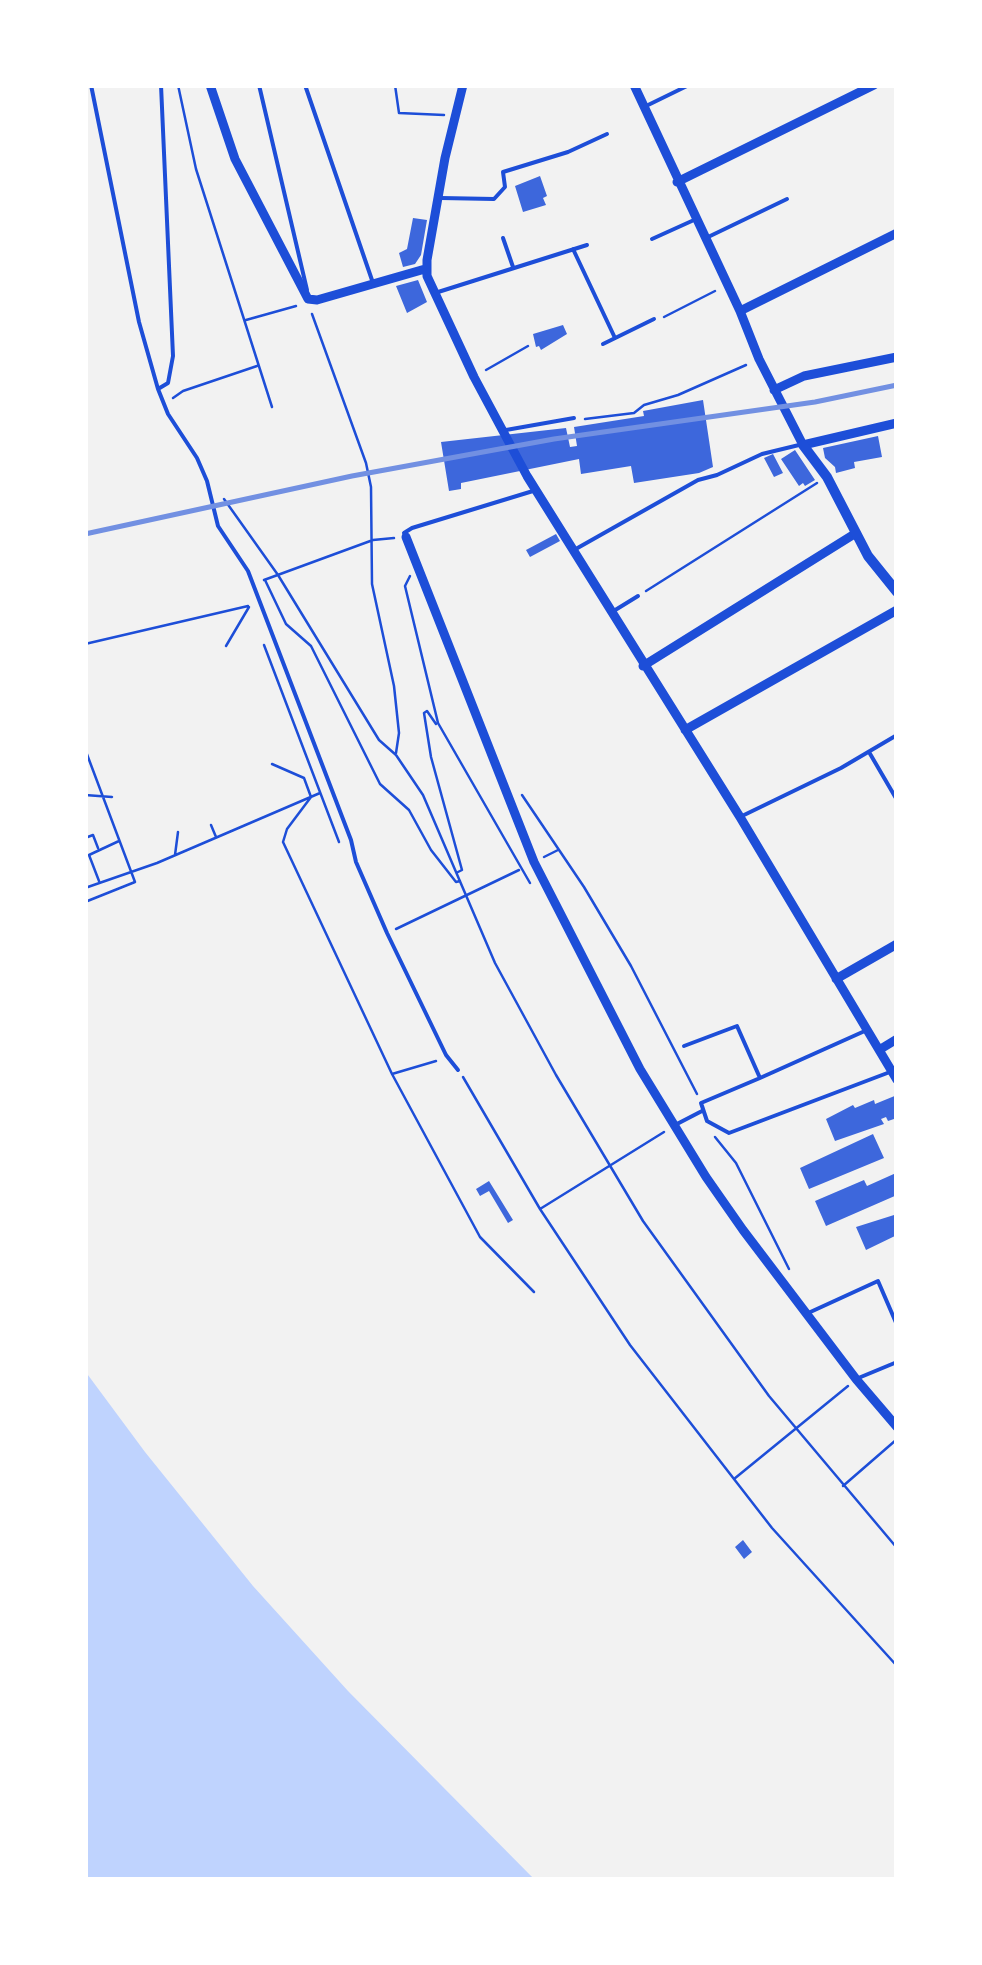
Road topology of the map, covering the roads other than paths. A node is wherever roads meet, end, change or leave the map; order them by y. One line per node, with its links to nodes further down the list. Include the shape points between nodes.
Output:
1 (91, 85): 32 (lane)
2 (161, 85): 32 (lane, via 174,356 168,383)
3 (210, 85): 26 (street, via 234,159)
4 (260, 85): 26 (lane)
5 (305, 85): 24 (lane)
6 (463, 85): 13 (street)
7 (634, 85): 10 (street)
8 (689, 85): 10 (lane)
9 (874, 85): 12 (street)
10 (643, 107): 12 (street)
11 (607, 134): 13 (lane, via 503,172 506,186 494,199)
12 (677, 182): 15 (street)
13 (438, 198): 23 (street)
14 (787, 198): 18 (lane)
15 (694, 220): 18 (street); 19 (lane)
16 (897, 233): 27 (street)
17 (503, 238): 22 (lane)
18 (704, 239): 27 (street)
19 (652, 240)
20 (587, 245): 21 (lane)
21 (573, 249): 22 (lane); 29 (lane)
22 (513, 268): 25 (lane)
23 (425, 269): 24 (street); 25 (street)
24 (373, 283): 26 (street)
25 (435, 293): 36 (street)
26 (309, 305)
27 (740, 311): 33 (street)
28 (654, 319): 29 (lane)
29 (615, 338): 30 (lane)
30 (603, 344)
31 (897, 357): 33 (street, via 804,376)
32 (158, 389): 58 (lane, via 197,458 218,526 248,571 356,862)
33 (774, 390): 37 (street)
34 (574, 418): 36 (lane)
35 (897, 423): 37 (street)
36 (502, 431): 38 (street)
37 (803, 445): 39 (street); 41 (lane, via 698,480)
38 (536, 490): 40 (lane, via 412,528); 41 (street)
39 (856, 533): 42 (street); 46 (street)
40 (400, 538): 62 (street, via 534,862)
41 (574, 550): 45 (street)
42 (897, 592)
43 (638, 596): 45 (lane)
44 (897, 610): 47 (street)
45 (610, 613): 46 (street)
46 (643, 666): 47 (street)
47 (685, 730): 51 (street)
48 (897, 735): 49 (lane)
49 (869, 752): 50 (lane); 51 (lane)
50 (897, 800)
51 (740, 817): 53 (street)
52 (897, 944): 53 (street)
53 (836, 979): 54 (street)
54 (868, 1030): 57 (street); 60 (lane)
55 (897, 1039): 57 (street)
56 (684, 1046): 60 (lane, via 736,1026)
57 (878, 1050): 59 (street)
58 (458, 1070)
59 (894, 1076): 61 (lane, via 729,1133)
60 (760, 1078): 61 (lane, via 701,1103)
61 (702, 1111): 62 (lane)
62 (671, 1127): 63 (street)
63 (806, 1314): 64 (lane, via 878,1281); 66 (street)
64 (897, 1325)
65 (897, 1362): 66 (lane)
66 (855, 1380): 67 (street)
67 (897, 1427)

